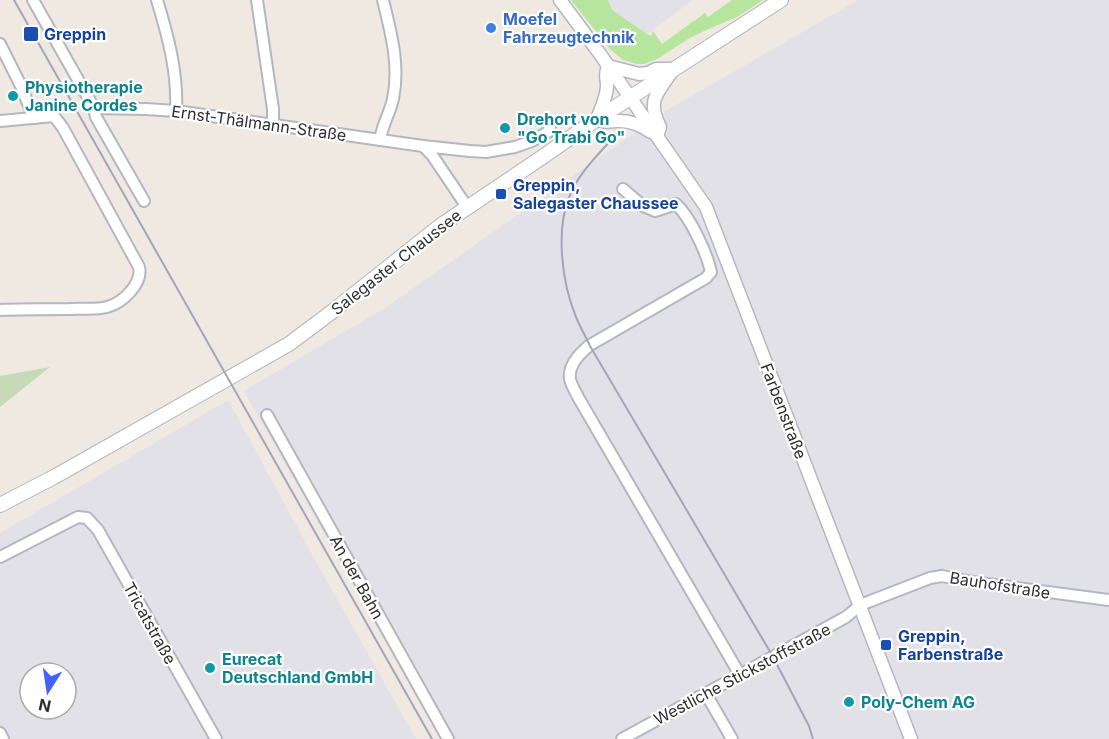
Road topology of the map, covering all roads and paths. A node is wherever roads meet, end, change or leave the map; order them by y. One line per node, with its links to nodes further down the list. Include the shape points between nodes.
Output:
1 (33, 0): 11 (street)
2 (157, 0): 12 (street, via 169,39)
3 (257, 0): 17 (street)
4 (382, 0): 19 (street, via 396,70 393,99)
5 (560, 0): 8 (street, Farbenstraße)
6 (781, 0): 9 (main road, Salegaster Chaussee)
7 (0, 44): 13 (street)
8 (608, 66): 9 (street, via 639,74); 10 (street, Farbenstraße); 14 (street, via 606,91)
9 (673, 69): 10 (main road, Salegaster Chaussee); 18 (street, via 654,102 660,127)
10 (630, 97): 14 (main road, Salegaster Chaussee); 18 (street, Farbenstraße)
11 (94, 108): 12 (street, Ernst-Thälmann-Straße); 22 (street)
12 (176, 111): 17 (street, Ernst-Thälmann-Straße)
13 (34, 117): 15 (street); 24 (street, via 54,116 63,128 141,273 123,298 110,306)
14 (597, 119): 18 (street, via 637,124); 23 (main road, Salegaster Chaussee)
15 (0, 121)
16 (551, 123): 20 (street, Ernst-Thälmann-Straße, via 548,132 532,141 501,150)
17 (273, 124): 19 (street, Ernst-Thälmann-Straße)
18 (657, 136): 29 (street, Farbenstraße, via 706,207)
19 (380, 140): 20 (street, Ernst-Thälmann-Straße)
20 (423, 146): 23 (street)
21 (623, 189): 30 (street, via 643,206 656,211 676,204 685,212 711,272 590,345 573,364 570,377)
22 (144, 201)
23 (467, 207): 26 (main road, Salegaster Chaussee, via 289,344)
24 (0, 310)
25 (267, 415): 35 (street, An der Bahn)
26 (0, 505)
27 (0, 558): 34 (street, Tricatstraße, via 78,517 87,518 98,530)
28 (1109, 600): 29 (street, Bauhofstraße, via 936,576)
29 (860, 606): 30 (street, Westliche Stickstoffstraße); 38 (street, Farbenstraße)
30 (740, 675): 31 (street, Westliche Stickstoffstraße)
31 (706, 694): 36 (street, Westliche Stickstoffstraße); 37 (street)
32 (0, 733): 33 (street)
33 (3, 739)
34 (216, 739)
35 (448, 739)
36 (622, 739)
37 (732, 739)
38 (911, 739)

